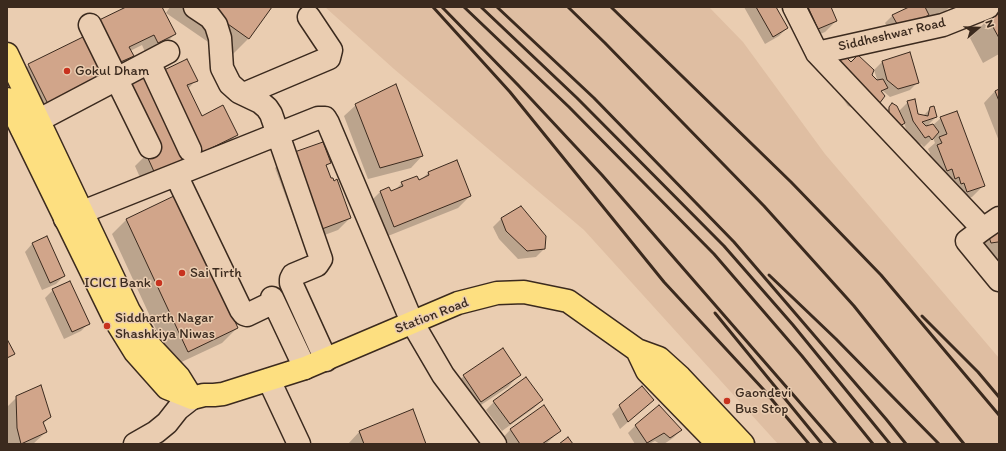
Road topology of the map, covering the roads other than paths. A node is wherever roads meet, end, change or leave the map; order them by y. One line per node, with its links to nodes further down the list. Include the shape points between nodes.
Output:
1 (195, 7): 9 (street, via 210,16 216,25 220,38 222,68 230,84)
2 (794, 7): 6 (street)
3 (988, 7): 6 (street, Siddheshwar Road, via 943,25)
4 (309, 17): 9 (street, via 331,50 329,58)
5 (90, 25): 8 (street)
6 (817, 53): 18 (street)
7 (7, 54): 10 (main road)
8 (117, 79): 11 (street); 13 (street); 14 (street, via 158,57)
9 (244, 94): 12 (street, via 267,108)
10 (14, 99): 11 (main road)
11 (30, 125): 17 (main road)
12 (278, 134): 15 (street); 20 (street, via 318,118 324,118 328,123); 21 (street, via 320,259 318,265 293,275 291,283)
13 (150, 147)
14 (190, 150)
15 (179, 181): 16 (street); 17 (street); 22 (street, via 241,310 247,315 273,300)
16 (151, 201)
17 (74, 216): 24 (main road, via 122,314 179,377)
18 (991, 224): 19 (street, via 967,241)
19 (999, 280)
20 (412, 322): 21 (main road, Station Road); 25 (main road, Station Road, via 458,303 497,294 524,292 568,301 637,350 647,371); 28 (street, via 443,375)
21 (326, 360): 22 (main road, Station Road)
22 (305, 368): 23 (main road, Station Road)
23 (269, 380): 24 (main road, Station Road, via 223,394); 27 (street)
24 (192, 398): 26 (street, via 156,432)
25 (728, 441)
26 (135, 444)
27 (299, 444)
28 (495, 444)

